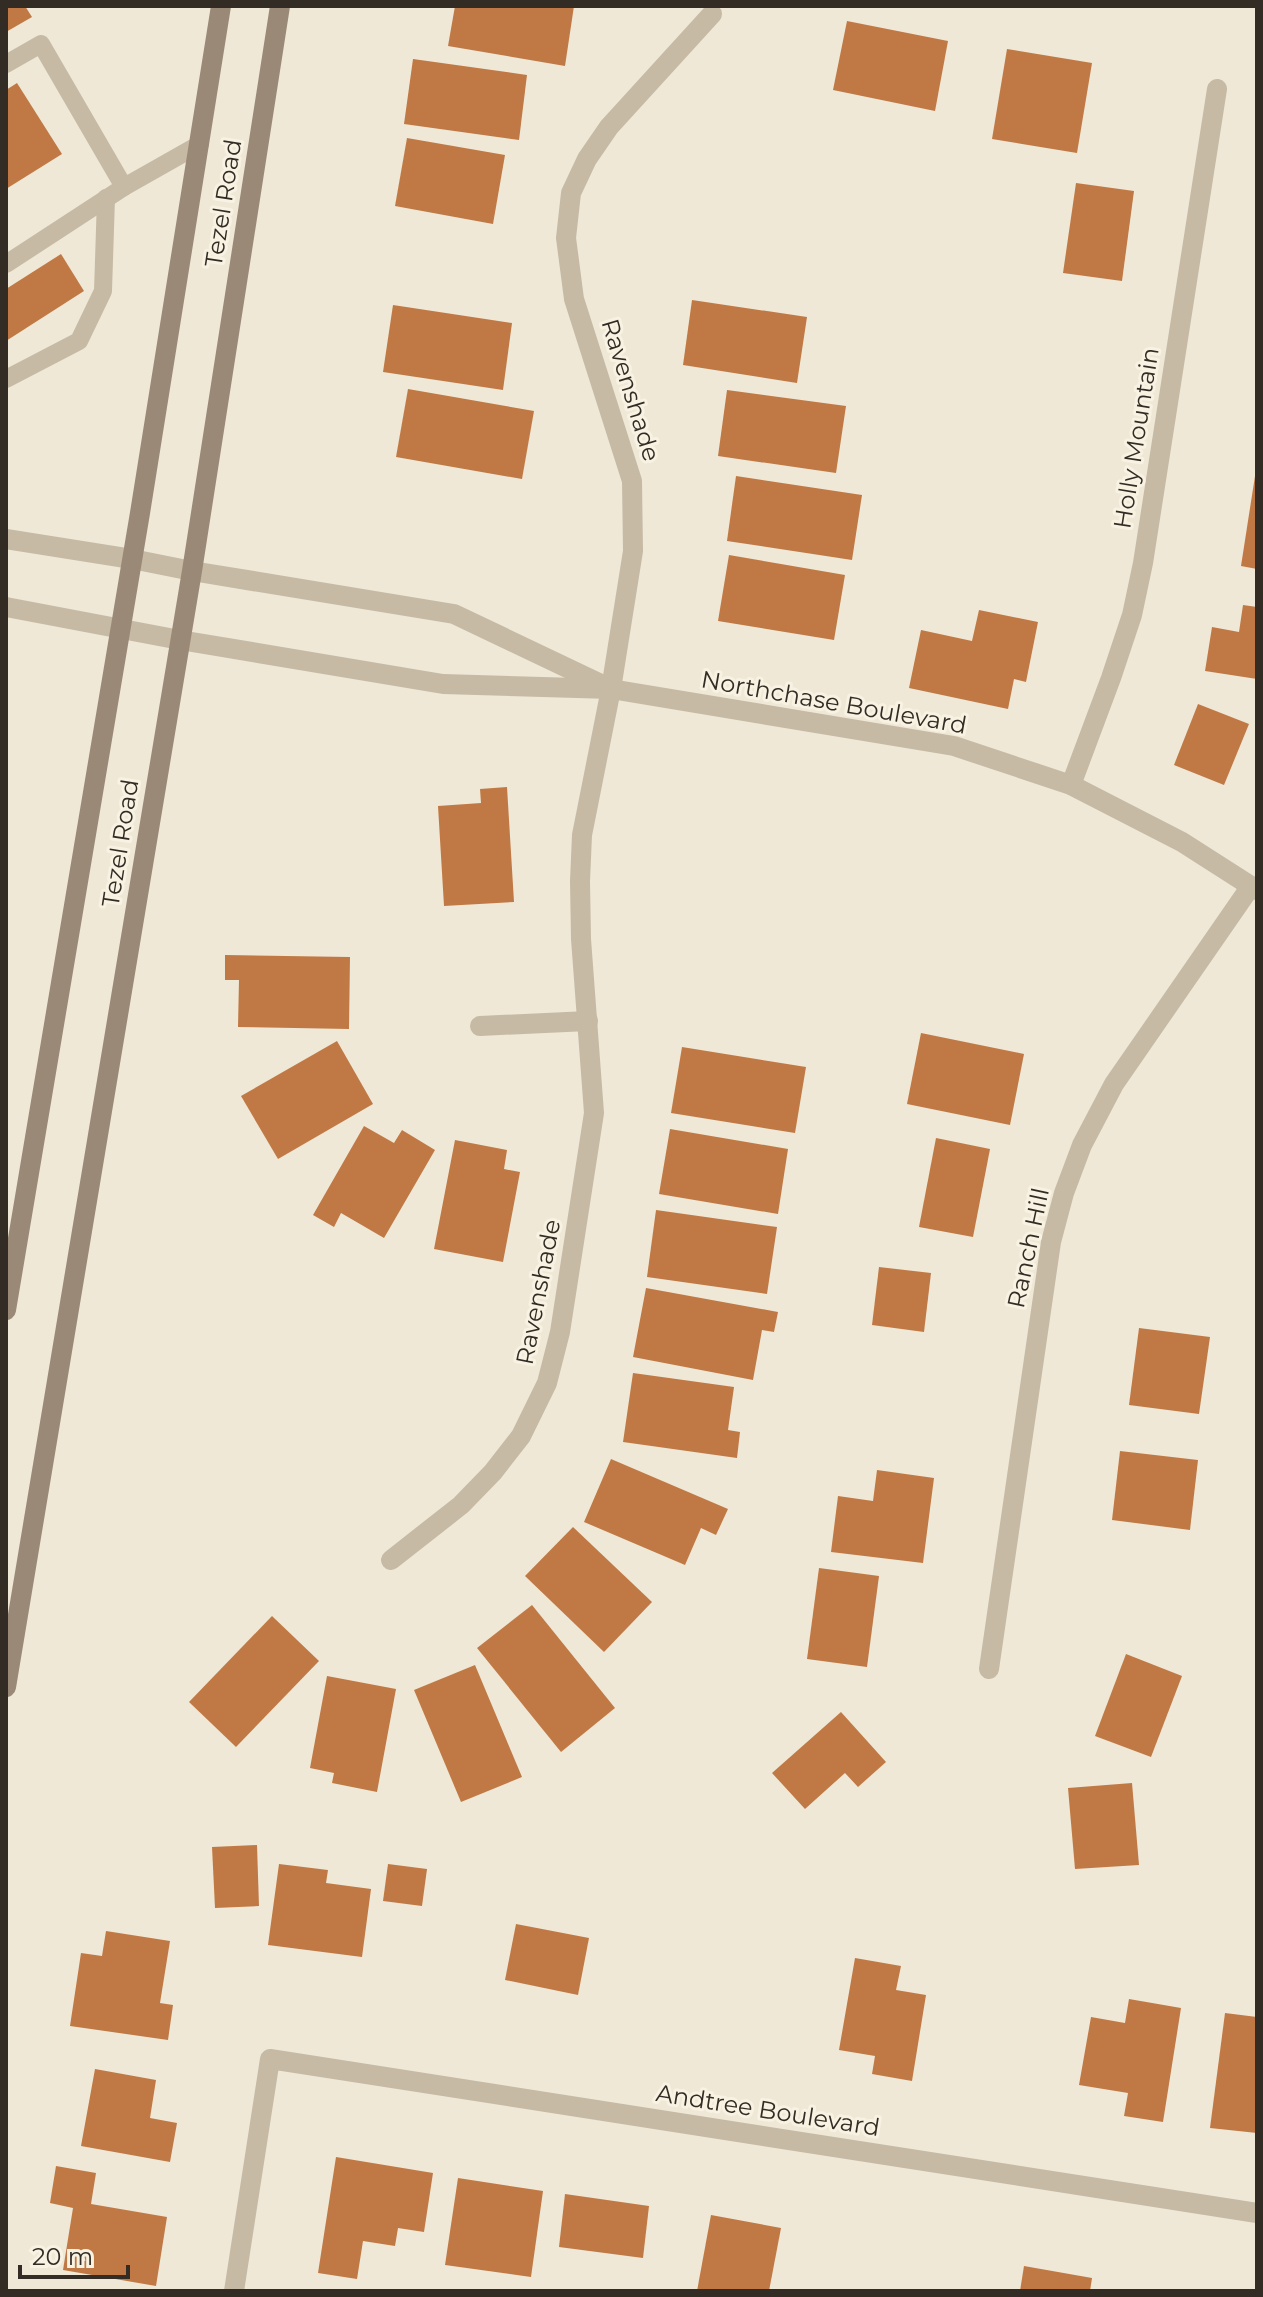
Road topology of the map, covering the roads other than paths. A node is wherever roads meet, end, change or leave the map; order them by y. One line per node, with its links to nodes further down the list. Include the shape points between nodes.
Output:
1 (221, 6): 6 (main road, Tezel Road)
2 (280, 6): 13 (main road, Tezel Road)
3 (712, 14): 17 (street, Ravenshade, via 609,127 571,193 566,238 574,299 632,481 633,551)
4 (6, 64): 7 (lane, via 41,44)
5 (1217, 89): 18 (street, Holly Mountain, via 1135,602)
6 (200, 144): 7 (lane); 12 (main road, Tezel Road)
7 (124, 187): 8 (lane)
8 (106, 198): 9 (lane); 10 (lane, via 103,291 79,341)
9 (6, 264)
10 (6, 379)
11 (6, 539): 12 (street, Northchase Boulevard)
12 (132, 559): 13 (street, Northchase Boulevard); 15 (main road, Tezel Road)
13 (192, 571): 16 (main road, Tezel Road); 17 (street, Northchase Boulevard, via 454,614)
14 (6, 607): 15 (street, Northchase Boulevard)
15 (120, 629): 16 (street, Northchase Boulevard); 22 (main road, Tezel Road)
16 (180, 640): 17 (street, Northchase Boulevard, via 443,684); 25 (main road, Tezel Road)
17 (611, 689): 18 (street, Northchase Boulevard, via 954,746); 20 (street, Ravenshade, via 582,835 581,939)
18 (1071, 785): 19 (street, Northchase Boulevard, via 1182,842)
19 (1254, 888): 24 (street, Ranch Hill, via 1114,1084 1064,1193 1051,1242)
20 (588, 1021): 21 (street); 23 (street, Ravenshade, via 594,1113 560,1332 547,1383 521,1436 493,1472 461,1505)
21 (480, 1026)
22 (6, 1310)
23 (391, 1560)
24 (989, 1669)
25 (6, 1687)
26 (1257, 2213): 27 (street, Andtree Boulevard, via 270,2059)
27 (234, 2291)

